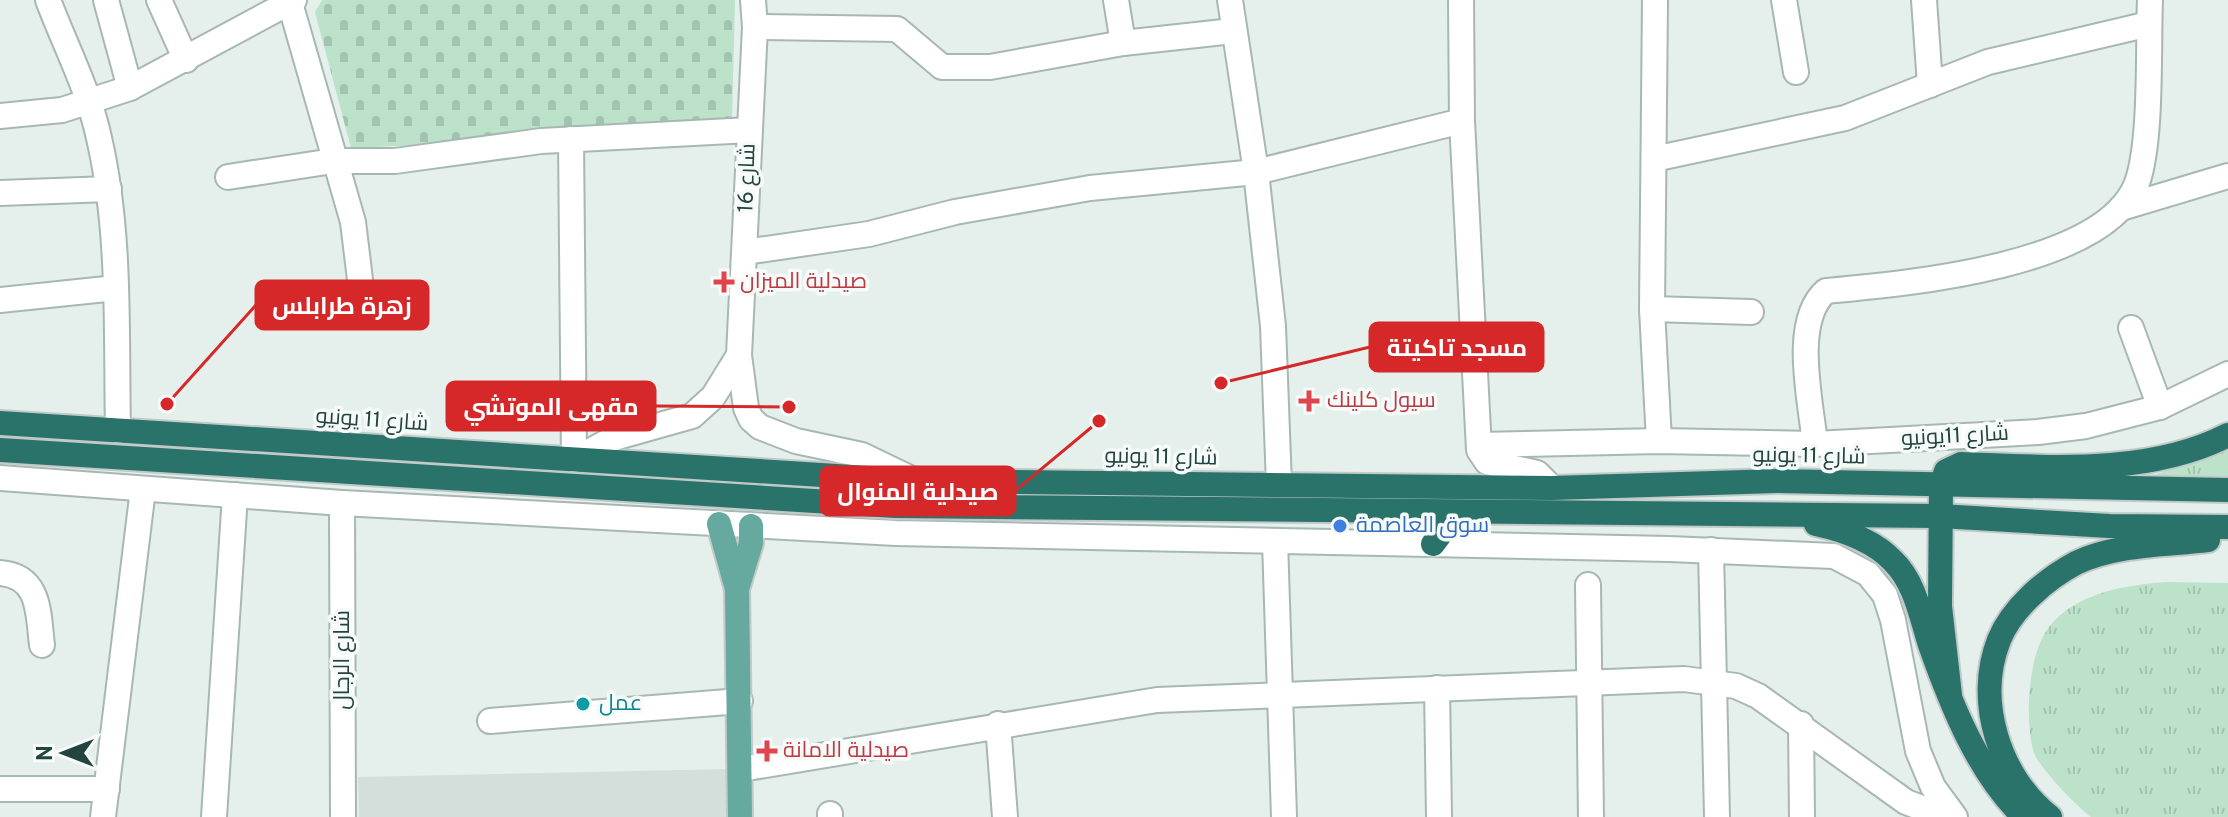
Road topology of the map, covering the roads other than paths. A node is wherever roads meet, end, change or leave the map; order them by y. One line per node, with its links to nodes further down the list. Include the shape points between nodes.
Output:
1 (48, 0): 20 (street)
2 (106, 0): 19 (street)
3 (159, 0): 16 (street)
4 (753, 0): 13 (street, شارع 16)
5 (1116, 0): 15 (street)
6 (1230, 0): 14 (street)
7 (1461, 0): 22 (street)
8 (1655, 0): 25 (street)
9 (1784, 0): 17 (street)
10 (1924, 0): 18 (street)
11 (292, 1): 16 (street); 26 (street)
12 (2149, 12): 18 (street); 32 (street, via 2140,169)
13 (755, 27): 15 (street, via 897,29 942,67 990,67); 23 (street, شارع 16)
14 (1233, 31): 15 (street); 27 (street)
15 (1123, 43)
16 (186, 60): 19 (street)
17 (1796, 72)
18 (1930, 85): 25 (street, via 1845,118)
19 (130, 88): 20 (street)
20 (89, 104): 21 (street); 30 (street)
21 (0, 116)
22 (1462, 121): 27 (street); 48 (street)
23 (750, 130): 24 (street); 33 (street, شارع 16)
24 (571, 139): 26 (street, via 395,161); 50 (street)
25 (1654, 159): 37 (street)
26 (333, 161): 29 (street); 36 (street, via 353,222)
27 (1256, 172): 33 (street, via 1090,188 955,212 869,234); 53 (street, via 1273,326)
28 (2228, 176): 32 (street)
29 (228, 177)
30 (109, 189): 31 (street); 34 (street)
31 (0, 193)
32 (2121, 208): 47 (street, via 2092,233 2039,253 1939,280 1826,291 1808,313 1805,334)
33 (745, 252): 40 (street, شارع 16)
34 (116, 288): 35 (street); 44 (street)
35 (0, 300)
36 (363, 304)
37 (1652, 309): 38 (street); 46 (street)
38 (1751, 312)
39 (2131, 328): 42 (street)
40 (739, 355): 50 (street, via 713,397 692,416 614,438); 52 (street, شارع 16, via 746,408 760,427 862,455)
41 (2228, 374): 42 (street, شارع 11يونيو)
42 (2160, 407): 47 (street, شارع 11يونيو, via 2038,432)
43 (0, 423): 44 (highway, شارع 11 يونيو)
44 (118, 431): 50 (highway, شارع 11 يونيو)
45 (2228, 435): 54 (highway, via 2179,453 2081,467 1961,464 1946,471)
46 (1659, 441): 47 (street, شارع 11يونيو); 48 (street, شارع 11يونيو)
47 (1815, 444)
48 (1479, 445): 55 (street, via 1487,462 1537,473)
49 (0, 450): 60 (highway, via 895,506)
50 (574, 460): 52 (highway, شارع 11 يونيو)
51 (0, 478): 56 (street)
52 (916, 481): 53 (highway, شارع 11 يونيو)
53 (1279, 485): 55 (highway, شارع 11 يونيو)
54 (1941, 485): 55 (highway, شارع 11 يونيو, via 1777,481); 57 (highway, شارع 11 يونيو); 61 (highway)
55 (1552, 488)
56 (143, 489): 58 (street); 85 (street)
57 (2228, 490)
58 (235, 495): 59 (street); 88 (street)
59 (342, 503): 63 (street); 89 (street, شارع الرجال)
60 (1492, 514): 62 (highway); 68 (highway, via 1445,528)
61 (1940, 516): 62 (highway); 65 (highway); 78 (highway, via 1941,632)
62 (1783, 517): 78 (highway, via 1864,539 1895,562 1915,599)
63 (719, 524): 64 (street); 72 (main road)
64 (751, 526): 67 (street); 72 (main road)
65 (2228, 527)
66 (2228, 537): 98 (highway, via 2116,550 2079,562 2022,605 2000,638 1989,691 1995,736 2013,775)
67 (1275, 541): 68 (street); 77 (street)
68 (1433, 544): 69 (street)
69 (1711, 550): 74 (street); 86 (street, via 1834,556 1858,566 1877,584 1893,620 1918,751)
70 (0, 573): 73 (street, via 23,579 34,592)
71 (1588, 585): 75 (street)
72 (737, 589): 79 (main road)
73 (42, 645)
74 (1716, 682): 75 (street); 82 (street, via 1758,696); 95 (street)
75 (1589, 683): 76 (street); 94 (street)
76 (1437, 688): 77 (street); 93 (street)
77 (1283, 694): 81 (street, via 1157,700); 92 (street)
78 (1950, 695): 97 (highway, via 1995,783)
79 (740, 701): 80 (street); 83 (main road)
80 (490, 721)
81 (998, 724): 83 (street); 91 (street)
82 (1801, 724): 86 (street, via 1906,802); 96 (street)
83 (741, 769): 90 (main road)
84 (0, 789): 85 (street)
85 (107, 789): 87 (street)
86 (1950, 811)
87 (103, 817)
88 (214, 817)
89 (343, 817)
90 (740, 817)
91 (1005, 817)
92 (1284, 817)
93 (1439, 817)
94 (1591, 817)
95 (1717, 817)
96 (1802, 817)
97 (2024, 817)
98 (2050, 817)

